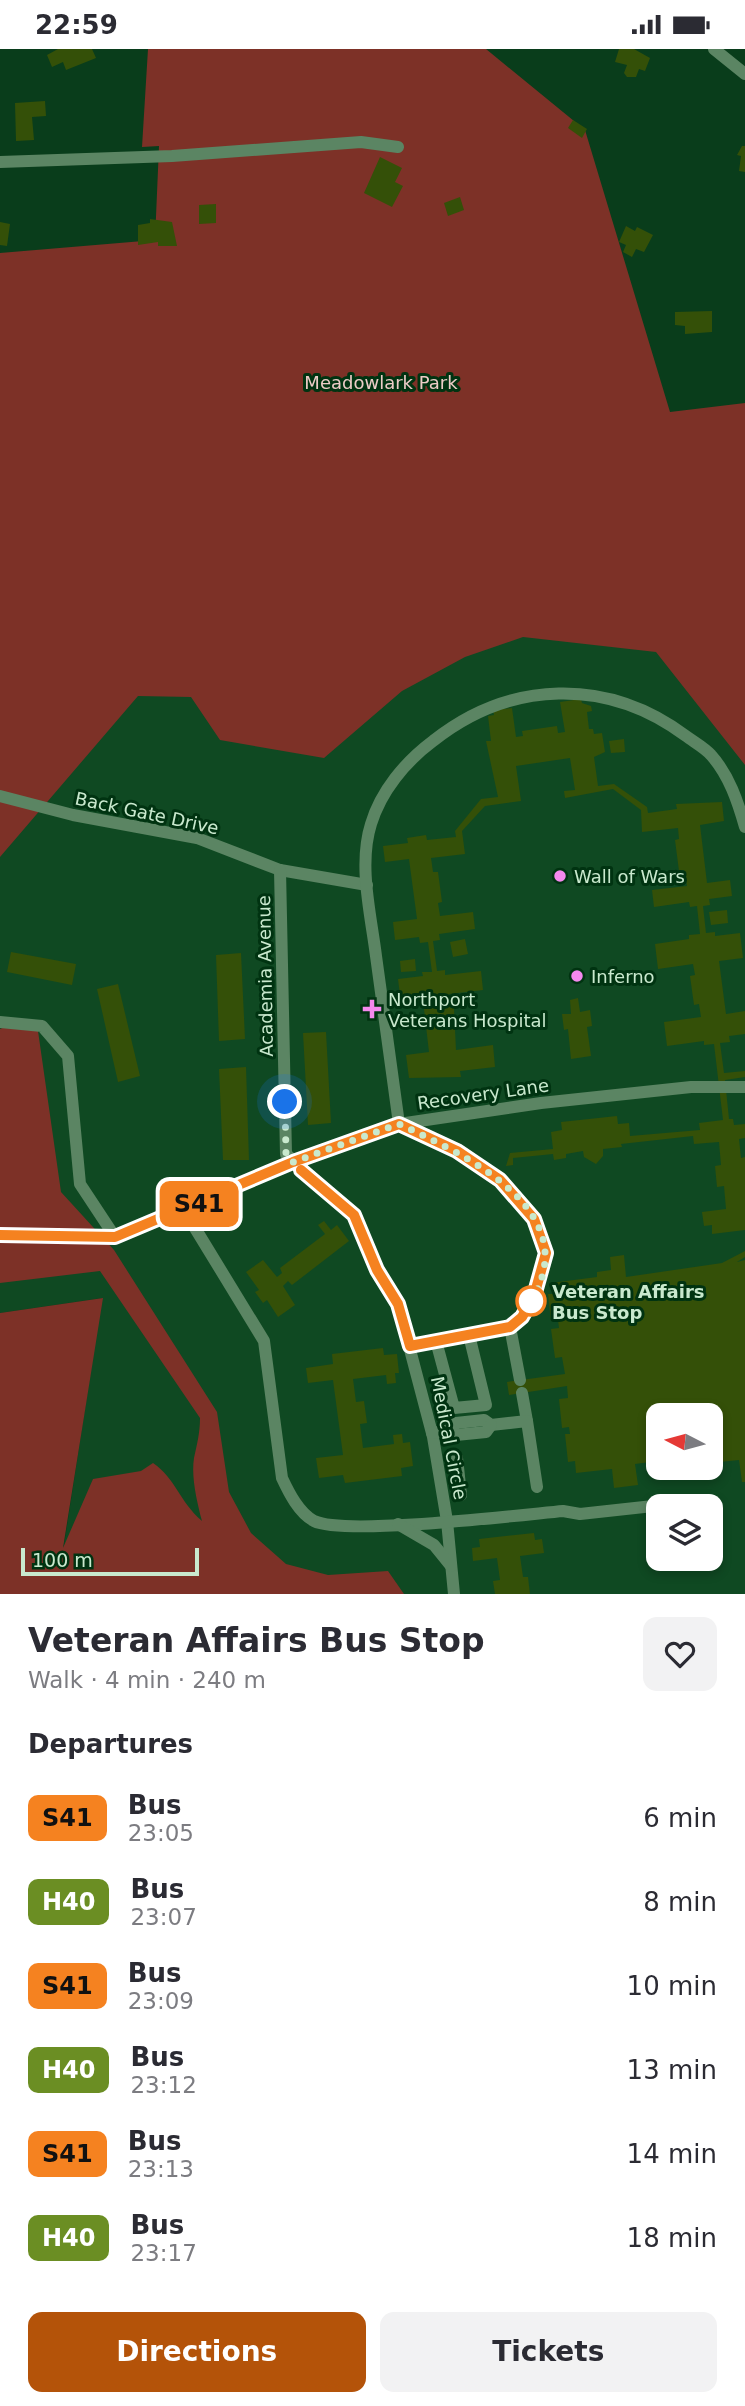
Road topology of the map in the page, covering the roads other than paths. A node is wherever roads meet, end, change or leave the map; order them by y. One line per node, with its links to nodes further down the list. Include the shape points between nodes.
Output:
1 (714, 49): 2 (street)
2 (745, 74)
3 (398, 147): 4 (street, via 360,142 172,156)
4 (0, 162)
5 (0, 796): 7 (street, Back Gate Drive, via 197,838)
6 (745, 827): 8 (street, via 737,797 712,756 671,725 631,704 587,694 544,695 501,702 461,719 418,752 387,788 371,824)
7 (280, 870): 8 (street, Back Gate Drive); 12 (street, Academia Avenue, via 286,1154)
8 (367, 885): 11 (street)
9 (0, 1022): 15 (street, via 43,1026 68,1056 80,1184)
10 (741, 1087): 11 (street, Recovery Lane, via 541,1103)
11 (399, 1124): 12 (street, Recovery Lane); 16 (street, via 457,1151 500,1180 525,1205 539,1229 546,1253 534,1296)
12 (293, 1162): 13 (street, Recovery Lane); 19 (street, Medical Circle, via 354,1215 377,1270 398,1304)
13 (184, 1210): 15 (street, Recovery Lane); 27 (street, via 264,1341 282,1478 291,1497 314,1521 355,1526)
14 (0, 1235): 15 (street)
15 (115, 1237)
16 (510, 1327): 17 (street); 20 (street)
17 (468, 1335): 18 (street); 18 (street, via 486,1405 454,1408)
18 (436, 1341): 19 (street)
19 (410, 1346): 21 (street, Medical Circle)
20 (527, 1421): 21 (street, via 491,1425 486,1432); 23 (street)
21 (432, 1433): 26 (street, Medical Circle)
22 (457, 1458): 24 (street)
23 (537, 1487)
24 (461, 1495)
25 (646, 1507): 26 (street)
26 (447, 1521): 27 (street); 28 (street, Medical Circle)
27 (398, 1524): 28 (street, via 434,1545)
28 (451, 1566): 29 (street, Medical Circle)
29 (454, 1594)

